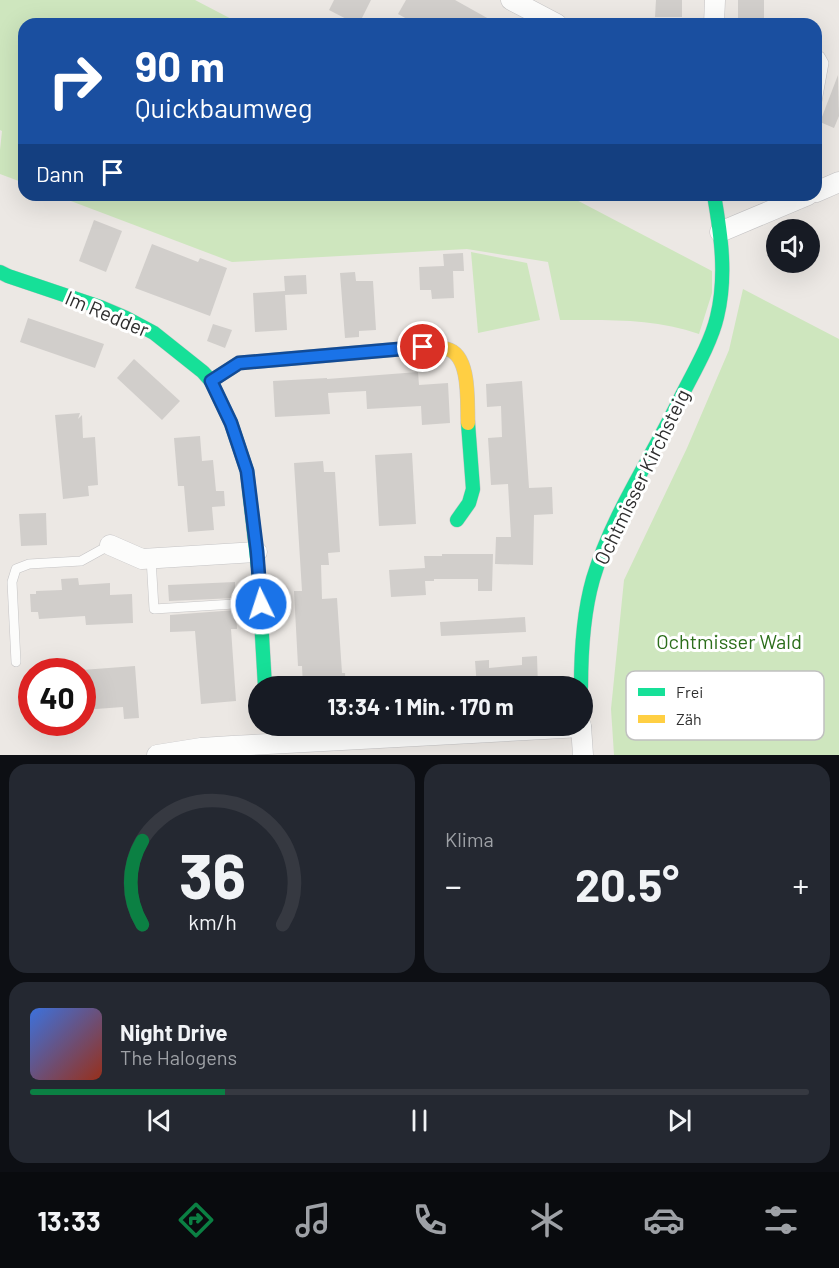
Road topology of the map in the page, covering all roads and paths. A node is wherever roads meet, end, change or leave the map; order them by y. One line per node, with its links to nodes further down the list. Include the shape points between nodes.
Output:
1 (511, 0): 3 (street)
2 (715, 0): 4 (street)
3 (546, 18)
4 (714, 18)
5 (822, 60): 6 (lane)
6 (822, 74)
7 (839, 182): 8 (street)
8 (822, 189)
9 (715, 201): 11 (street, Ochtmisser Kirchsteig)
10 (794, 201): 11 (street)
11 (720, 232): 21 (street, Ochtmisser Kirchsteig, via 723,262 717,319 679,403 606,542 587,609)
12 (0, 272): 13 (street, Im Redder, via 126,318 154,333)
13 (211, 381): 14 (street, via 239,363 423,347 448,349 457,354 465,375 473,489); 16 (street, Im Redder, via 247,471)
14 (457, 520)
15 (110, 545): 17 (street); 19 (lane, via 81,561 29,564 16,569 12,582)
16 (257, 552): 17 (street); 20 (street, Im Redder)
17 (151, 558): 18 (lane, via 154,609)
18 (234, 604)
19 (16, 662)
20 (264, 676)
21 (581, 676)
22 (262, 736): 24 (street)
23 (582, 736): 26 (street)
24 (201, 752): 25 (street)
25 (157, 755)
26 (583, 755)

